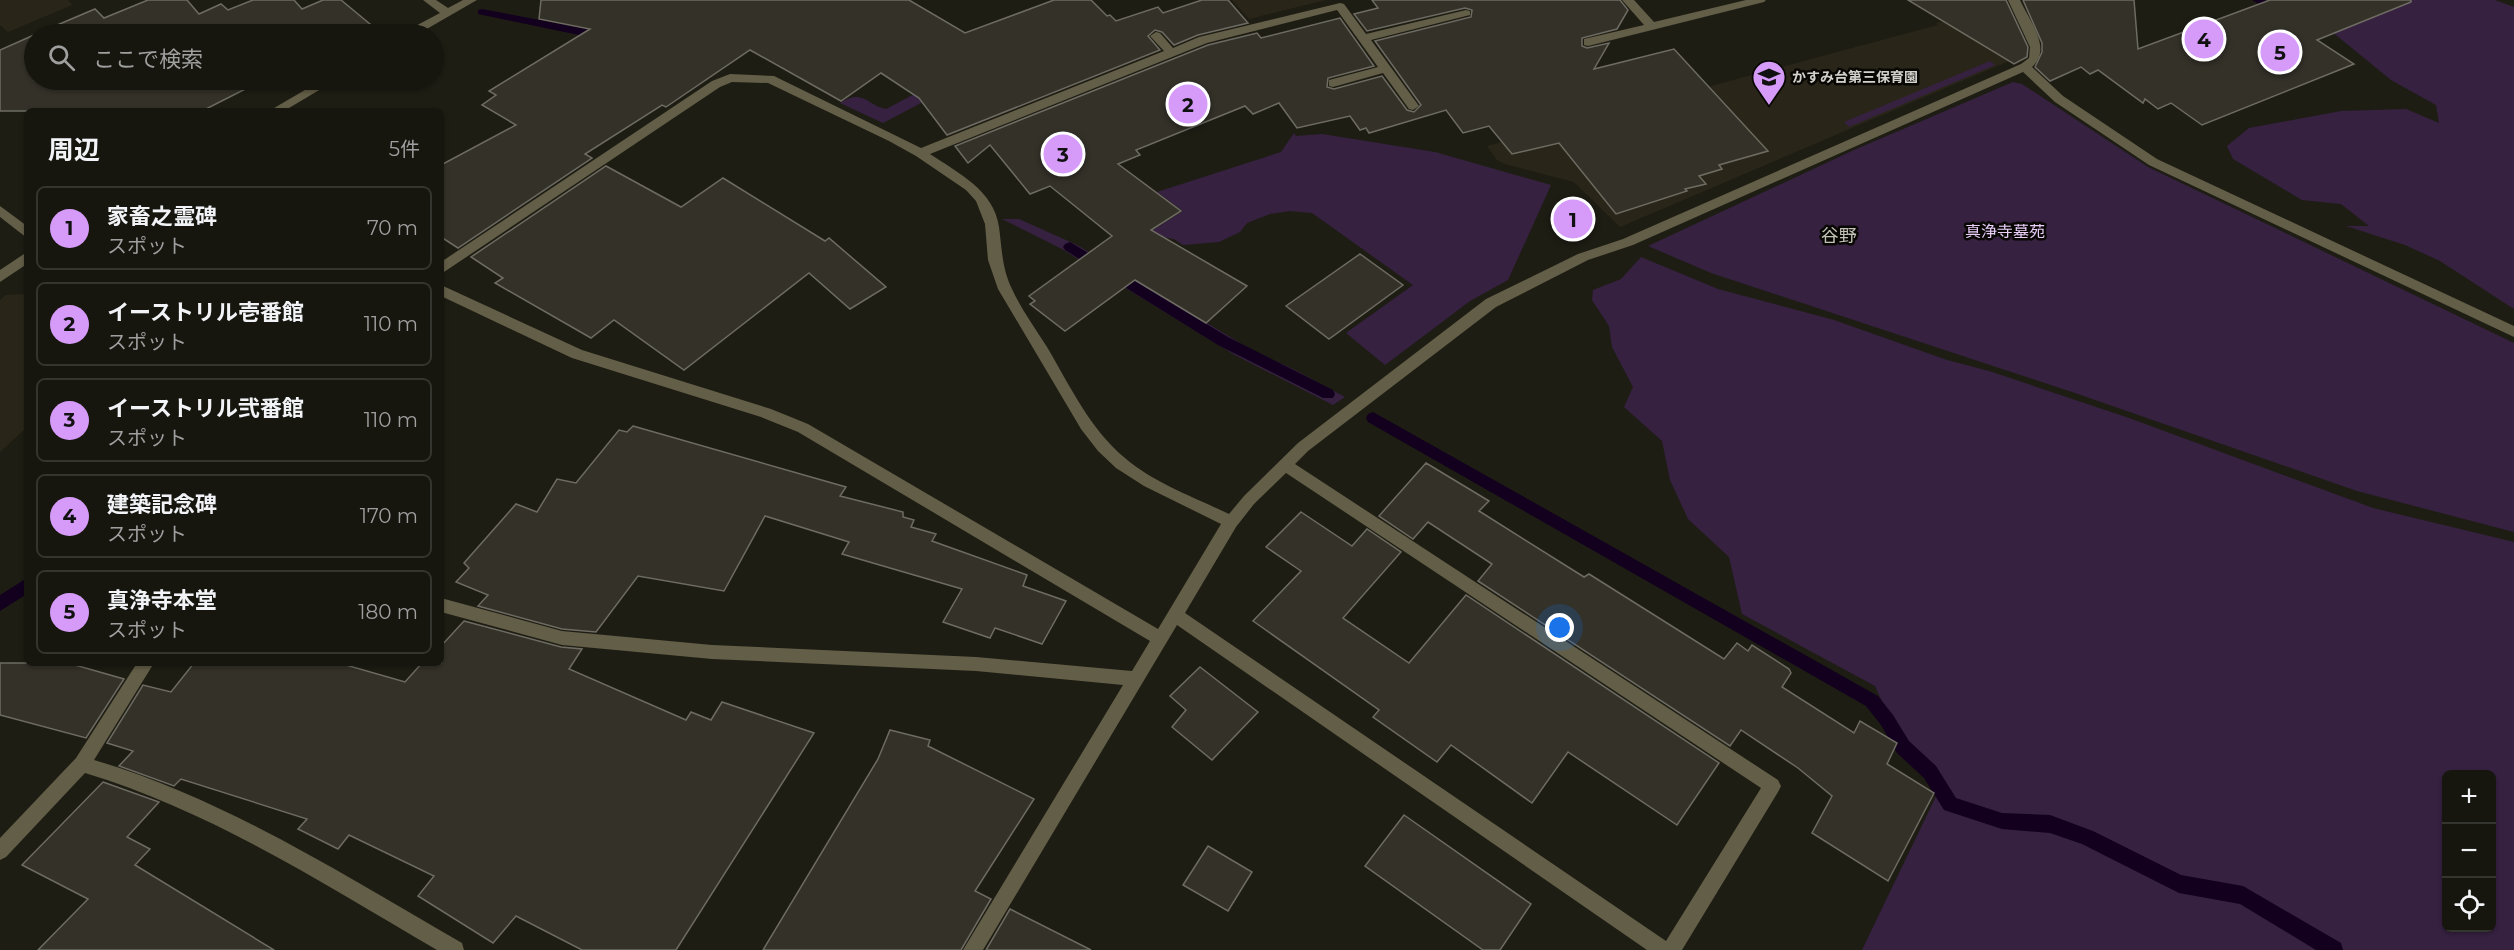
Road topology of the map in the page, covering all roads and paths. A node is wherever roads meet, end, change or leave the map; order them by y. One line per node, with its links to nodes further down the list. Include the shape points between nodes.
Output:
1 (429, 0): 6 (street)
2 (471, 0): 6 (street)
3 (1629, 0): 9 (street)
4 (1760, 0): 9 (street)
5 (2014, 0): 14 (street, via 2036,47 2034,61)
6 (448, 13): 8 (street)
7 (1466, 13): 11 (street)
8 (428, 24)
9 (1651, 26): 12 (street)
10 (1156, 36): 13 (street)
11 (1363, 38): 13 (street, via 1340,6 1203,40); 15 (street)
12 (1588, 42)
13 (1172, 53): 20 (street)
14 (2025, 67): 27 (street, via 2059,99 2153,162); 28 (street, via 1529,282 1491,303)
15 (1385, 69): 16 (street); 18 (street)
16 (1333, 83)
17 (313, 90): 19 (street)
18 (1413, 106)
19 (283, 108)
20 (920, 153): 24 (street, via 770,79 730,78); 29 (street, via 982,199 992,224 995,260 1005,289 1103,447 1149,482)
21 (0, 210): 22 (street)
22 (24, 230)
23 (24, 259): 25 (street)
24 (444, 267)
25 (0, 277)
26 (444, 291): 32 (street, via 577,354 766,413 803,429)
27 (2514, 332)
28 (1284, 464): 29 (street); 40 (street, via 1772,786)
29 (1231, 522): 31 (street)
30 (444, 606): 34 (street, via 562,638 712,652 976,664)
31 (1175, 615): 32 (street); 39 (street)
32 (1161, 639): 34 (street)
33 (144, 666): 35 (street)
34 (1136, 679): 38 (street)
35 (82, 765): 36 (street); 37 (street, via 139,781 282,849)
36 (0, 851)
37 (455, 950)
38 (972, 950)
39 (1663, 950)
40 (1671, 950)

